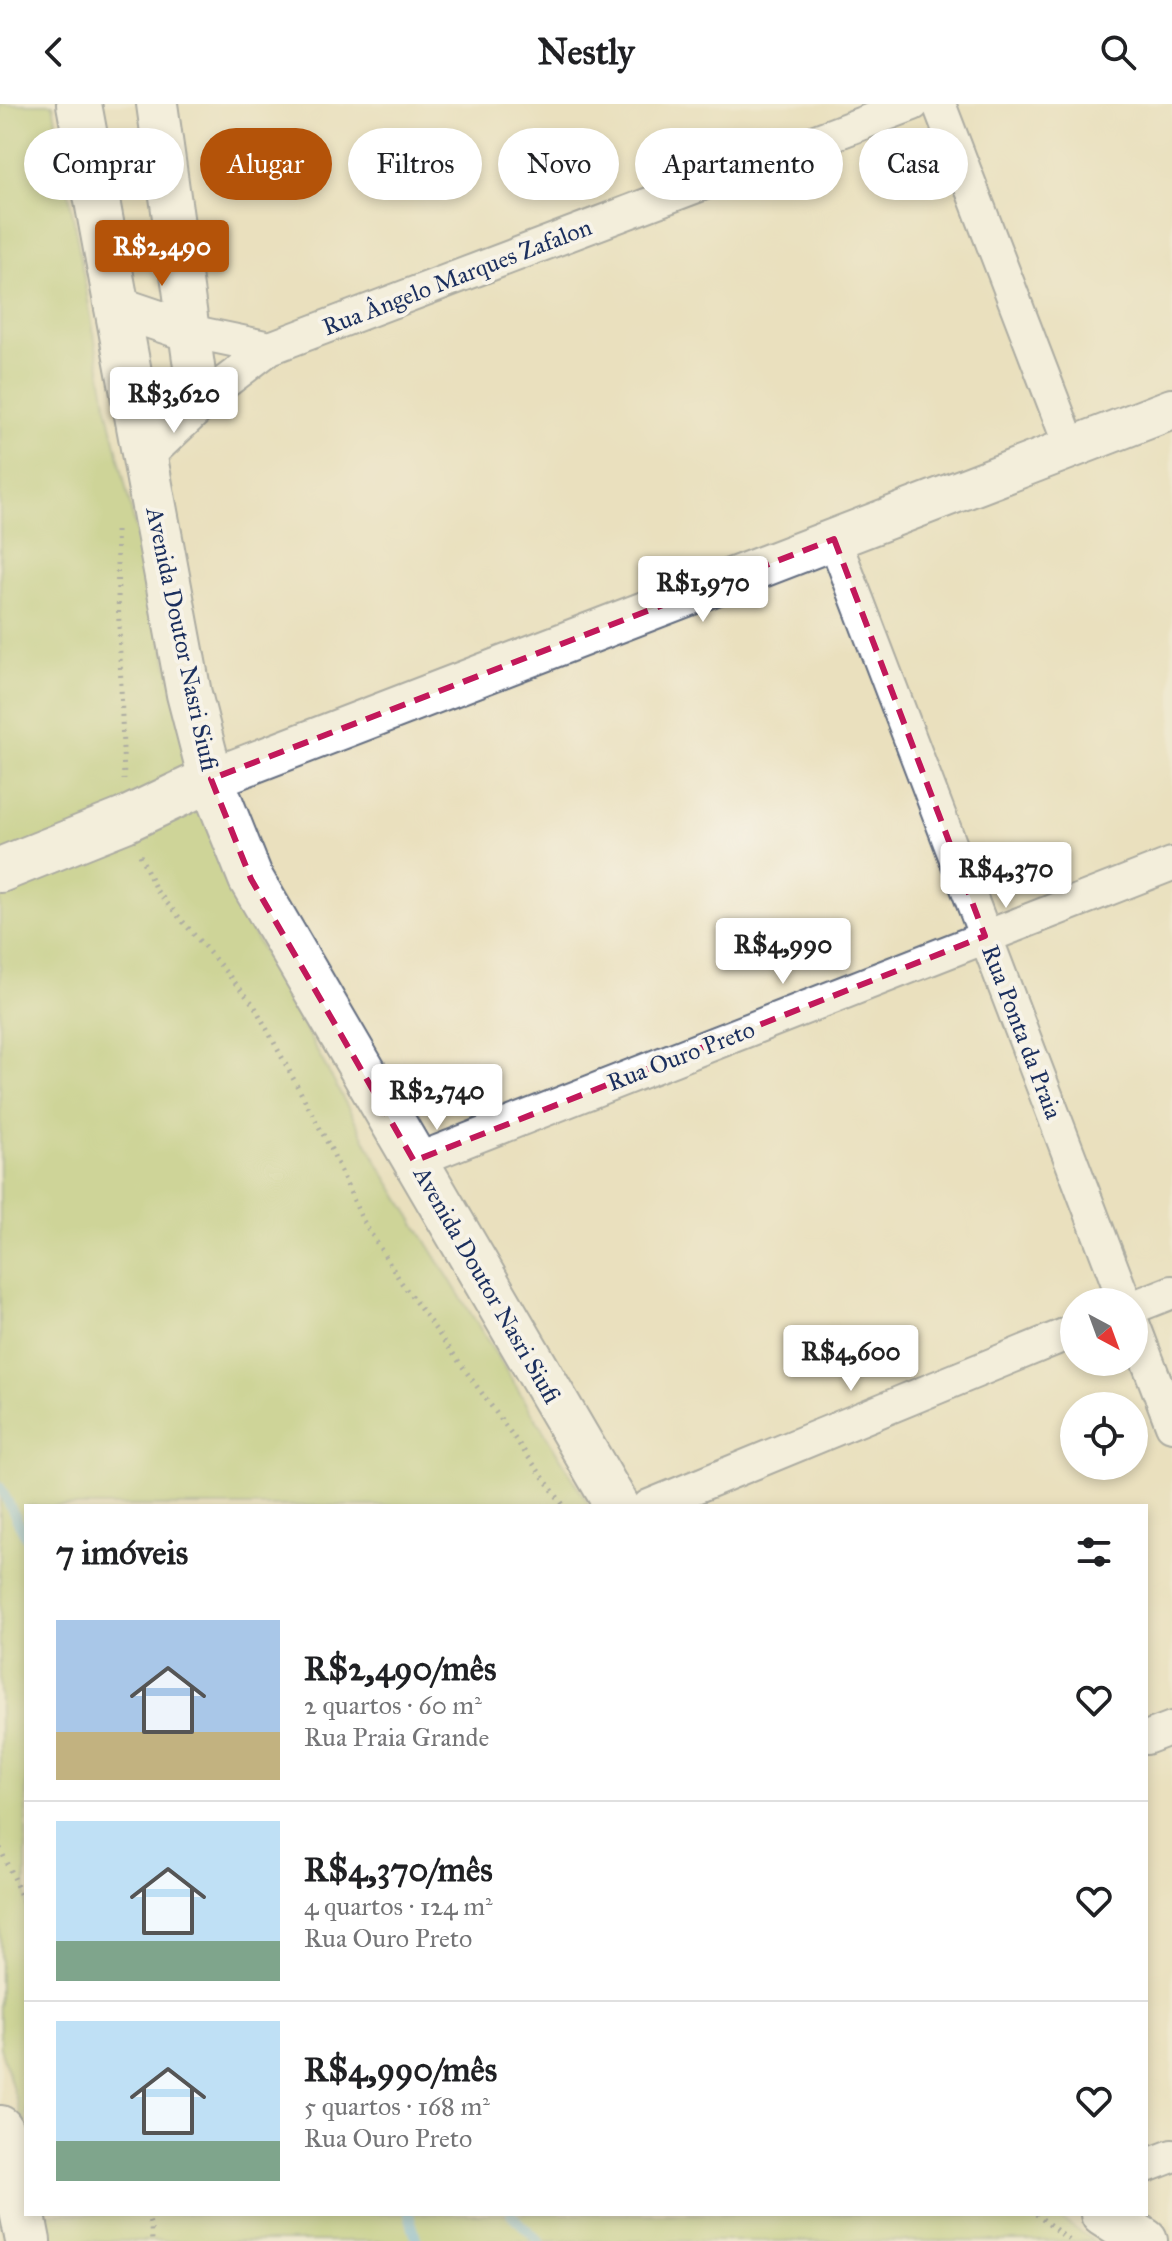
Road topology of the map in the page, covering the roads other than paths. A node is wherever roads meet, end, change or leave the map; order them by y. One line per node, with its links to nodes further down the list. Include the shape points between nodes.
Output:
1 (79, 104): 5 (main road, Avenida Doutor Nasri Siufi)
2 (157, 104): 6 (street)
3 (913, 104): 7 (street, Rua Ângelo Marques Zafalon)
4 (939, 104): 10 (street)
5 (115, 306): 6 (street); 11 (main road, Avenida Doutor Nasri Siufi)
6 (189, 331): 7 (street); 8 (street)
7 (270, 348): 8 (street, Rua Ângelo Marques Zafalon)
8 (199, 402): 11 (street, Rua Ângelo Marques Zafalon)
9 (1172, 409): 10 (street)
10 (1071, 448): 12 (street)
11 (143, 455): 13 (main road, Avenida Doutor Nasri Siufi, via 189,694)
12 (834, 539): 13 (street); 16 (street, Rua Ponta da Praia)
13 (211, 779): 15 (main road); 17 (main road, Avenida Doutor Nasri Siufi, via 251,879)
14 (1172, 864): 16 (street, Rua Ouro Preto)
15 (0, 870)
16 (985, 936): 17 (street, Rua Ouro Preto); 18 (street, Rua Ponta da Praia)
17 (414, 1161): 24 (main road, Avenida Doutor Nasri Siufi)
18 (1120, 1288)
19 (1172, 1292): 20 (street)
20 (1148, 1301)
21 (1060, 1337): 25 (street)
22 (1148, 1362): 23 (street)
23 (1172, 1425)
24 (616, 1504)
25 (654, 1504)
26 (1172, 1728): 27 (street)
27 (1148, 1737)
28 (0, 2128): 32 (main road)
29 (1172, 2156): 30 (street)
30 (1148, 2165)
31 (1106, 2216): 33 (main road)
32 (28, 2241)
33 (1145, 2241)

